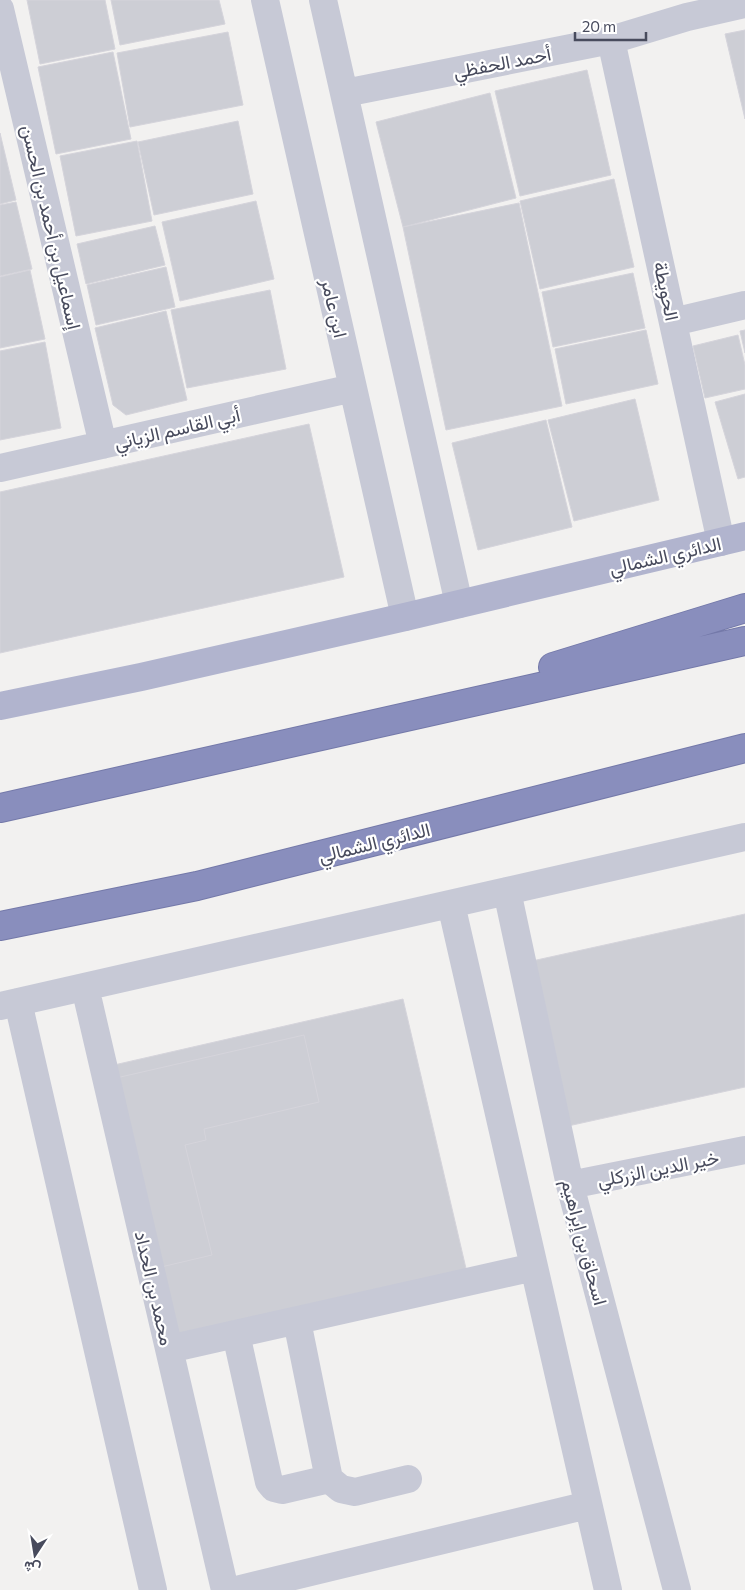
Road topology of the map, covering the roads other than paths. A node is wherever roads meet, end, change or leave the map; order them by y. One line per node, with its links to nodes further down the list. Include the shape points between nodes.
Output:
1 (264, 0): 9 (street, ابن عامر)
2 (323, 0): 6 (street)
3 (745, 4): 5 (street, أحمد الحفظي, via 687,16)
4 (0, 8): 10 (street, إسماعيل بن أحمد بن الحسن)
5 (611, 40): 6 (street, أحمد الحفظي); 8 (street, الحويطة)
6 (345, 93): 13 (street)
7 (745, 305): 8 (street)
8 (674, 322): 12 (street, الحويطة)
9 (354, 388): 10 (street, أبي القاسم الزياني); 15 (street, ابن عامر)
10 (103, 445): 11 (street, أبي القاسم الزياني)
11 (0, 468)
12 (733, 539): 13 (main road, الدائري الشمالي)
13 (459, 604): 15 (main road, الدائري الشمالي)
14 (745, 608): 18 (highway)
15 (405, 617): 17 (main road, الدائري الشمالي)
16 (745, 641): 18 (highway)
17 (0, 706)
18 (344, 732): 20 (highway)
19 (745, 748): 24 (highway, الدائري الشمالي, via 197,886)
20 (0, 808)
21 (745, 837): 22 (street)
22 (507, 891): 23 (street); 28 (street, اسحاق بن إبراهيم)
23 (451, 904): 25 (street); 29 (street)
24 (0, 926)
25 (85, 986): 26 (street); 32 (street, محمد بن الحداد)
26 (9, 1004): 36 (street)
27 (745, 1150): 28 (street, خير الدين الزركلي)
28 (570, 1186): 40 (street, اسحاق بن إبراهيم)
29 (534, 1268): 30 (street); 35 (street)
30 (297, 1320): 31 (street); 34 (street)
31 (236, 1334): 32 (street); 34 (street, via 269,1482 282,1490)
32 (169, 1349): 37 (street, محمد بن الحداد)
33 (408, 1479): 34 (street, via 355,1492 341,1490)
34 (329, 1480)
35 (588, 1505): 38 (street); 39 (street)
36 (153, 1590)
37 (225, 1590)
38 (236, 1590)
39 (608, 1590)
40 (677, 1590)

